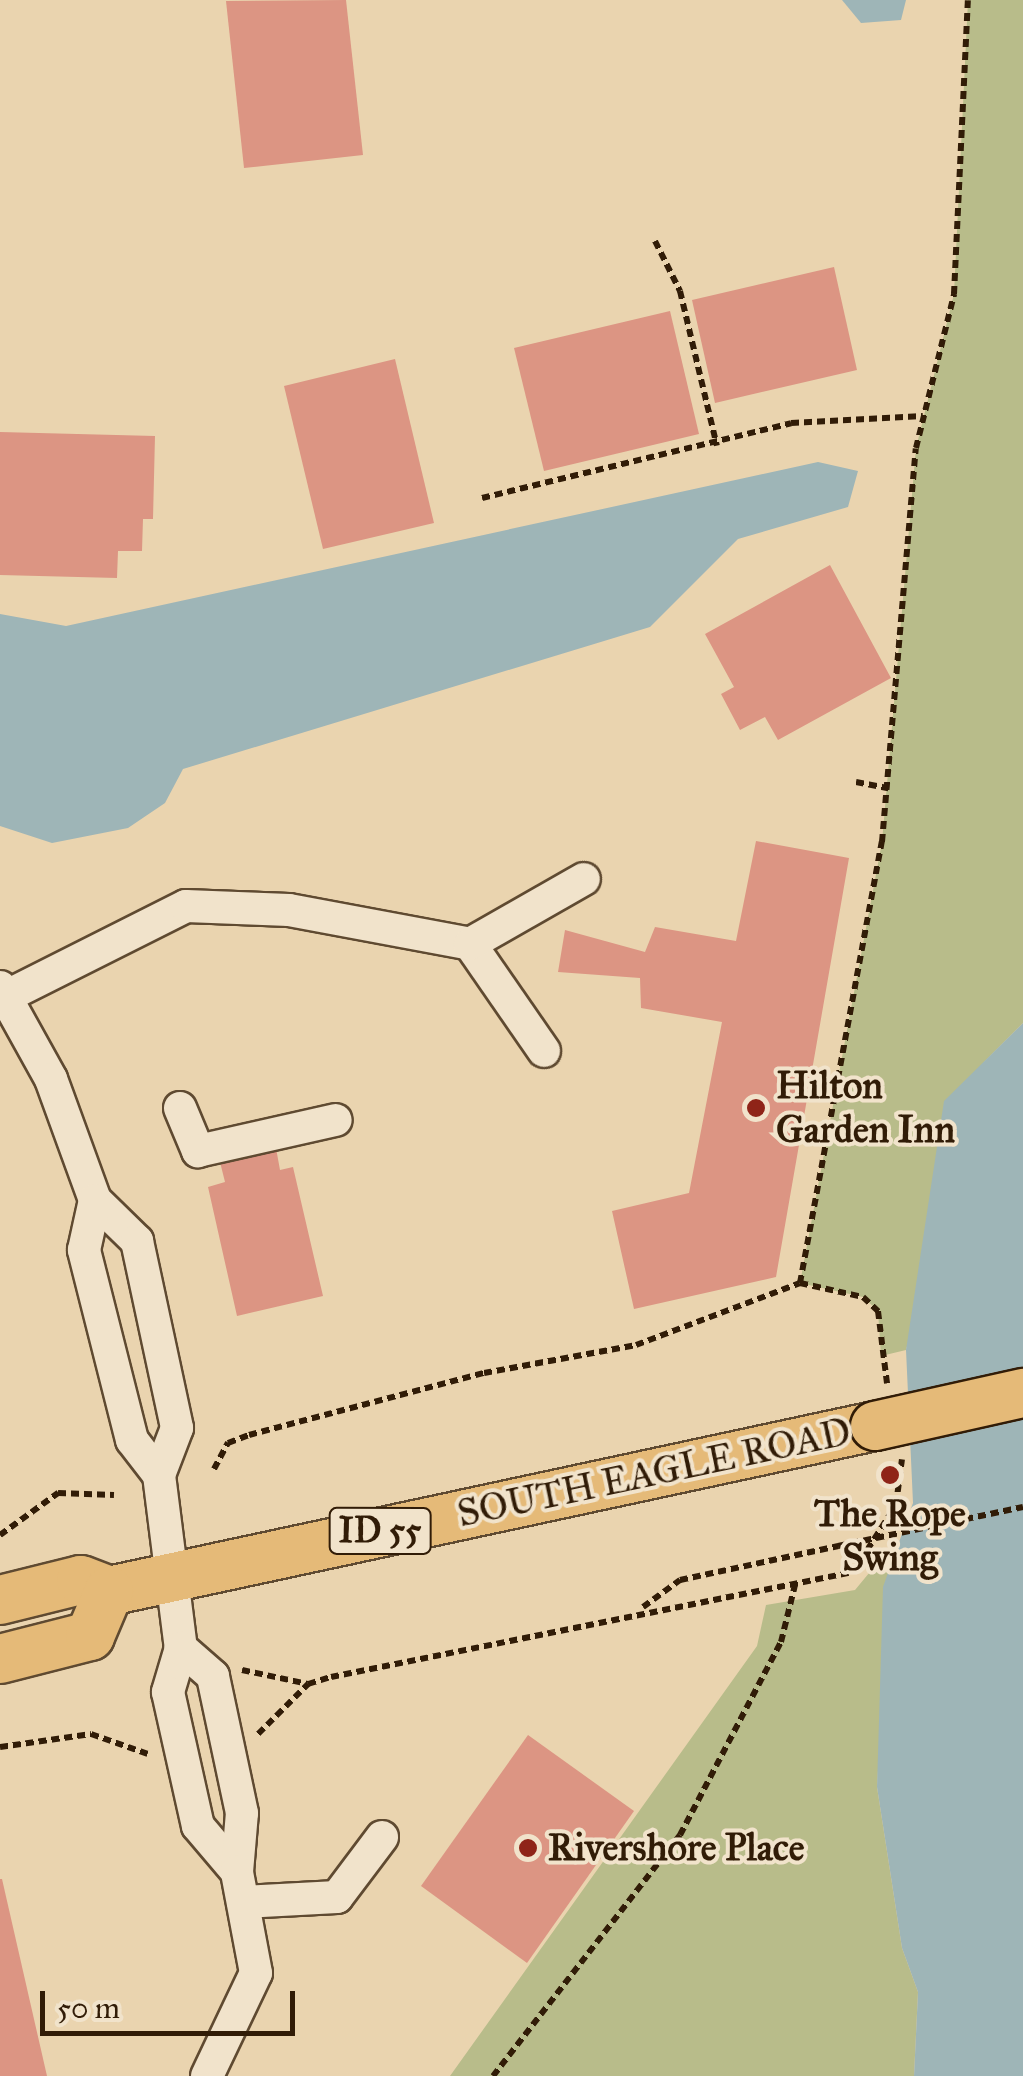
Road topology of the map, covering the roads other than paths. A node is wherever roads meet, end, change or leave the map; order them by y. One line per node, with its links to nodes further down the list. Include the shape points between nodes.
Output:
1 (584, 878): 2 (street)
2 (470, 944): 3 (street, via 288,910 186,906); 4 (street)
3 (4, 992): 7 (street, via 51,1079)
4 (544, 1051)
5 (180, 1108): 6 (street, via 198,1151)
6 (336, 1120)
7 (95, 1200): 9 (street, via 84,1250 132,1440); 9 (street, via 137,1241 176,1428)
8 (1023, 1393): 10 (highway, SOUTH EAGLE ROAD / ID 55, bridge)
9 (160, 1475): 10 (street)
10 (174, 1575): 11 (highway, SOUTH EAGLE ROAD / ID 55); 13 (street)
11 (109, 1591): 12 (highway, SOUTH EAGLE ROAD / ID 55, via 81,1580); 14 (highway, via 90,1636)
12 (0, 1600)
13 (182, 1648): 16 (street, via 213,1676 242,1813); 16 (street, via 168,1692 198,1826)
14 (0, 1659)
15 (382, 1837): 16 (street, via 337,1897)
16 (240, 1887): 17 (street, via 253,1995)
17 (207, 2076)

